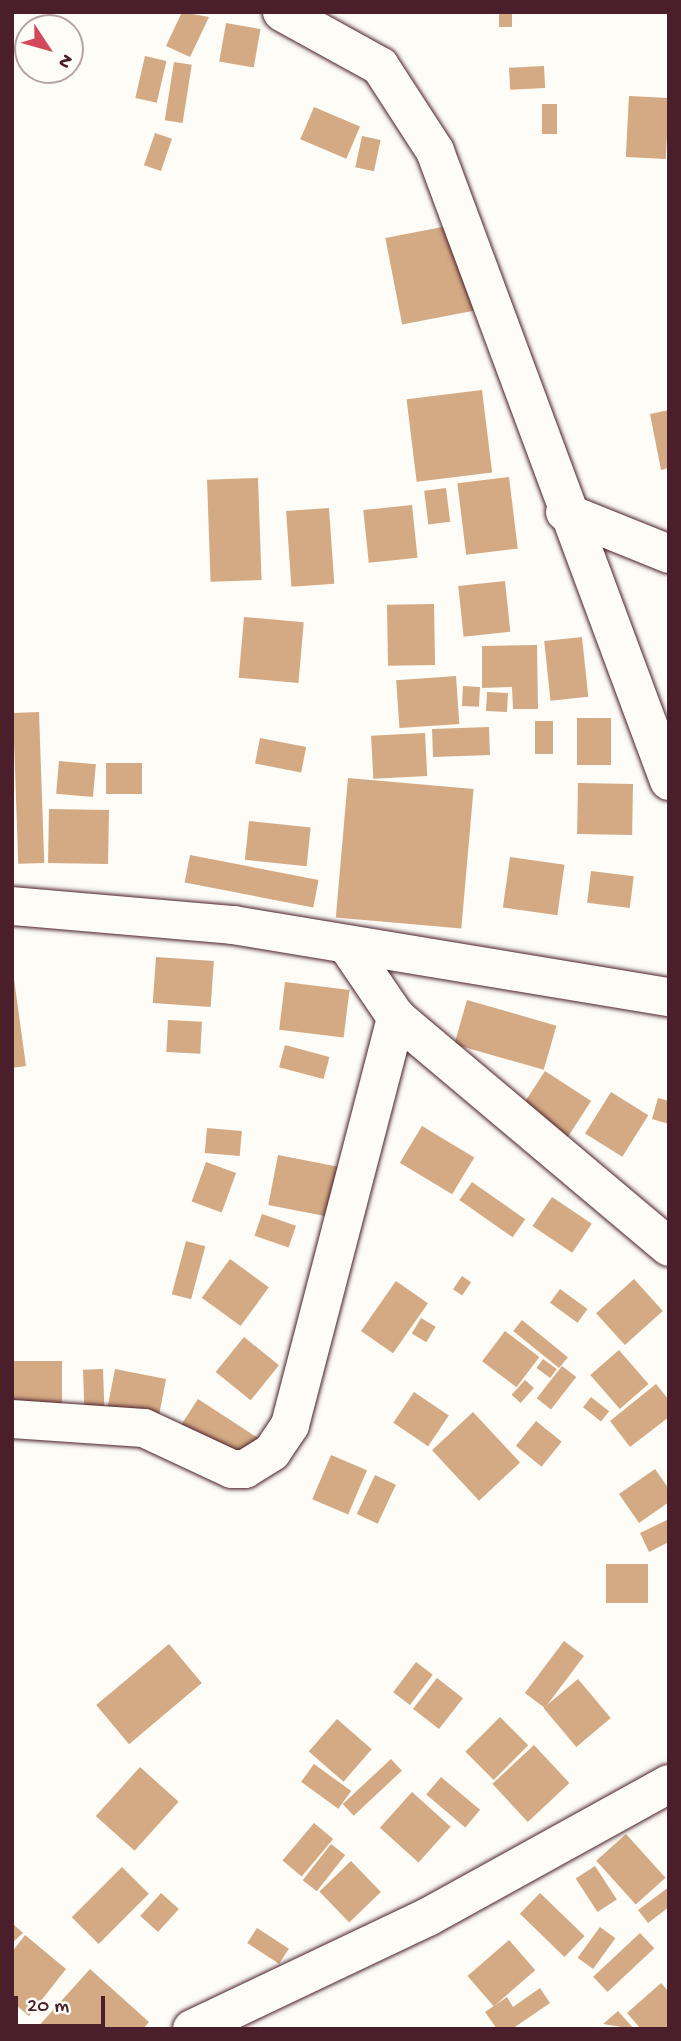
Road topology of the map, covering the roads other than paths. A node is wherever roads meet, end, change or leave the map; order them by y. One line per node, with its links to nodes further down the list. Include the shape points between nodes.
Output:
1 (282, 12): 2 (street, via 380,66 435,151)
2 (565, 512): 3 (street); 4 (street)
3 (669, 554)
4 (669, 781)
5 (12, 906): 6 (street, via 233,925)
6 (347, 946): 7 (street); 8 (street)
7 (669, 996)
8 (396, 1017): 9 (street); 10 (street, via 290,1425 272,1452 245,1469 232,1469 144,1428)
9 (669, 1247)
10 (12, 1419)
11 (665, 1795): 12 (street)
12 (237, 2016): 13 (street)
13 (192, 2029)

